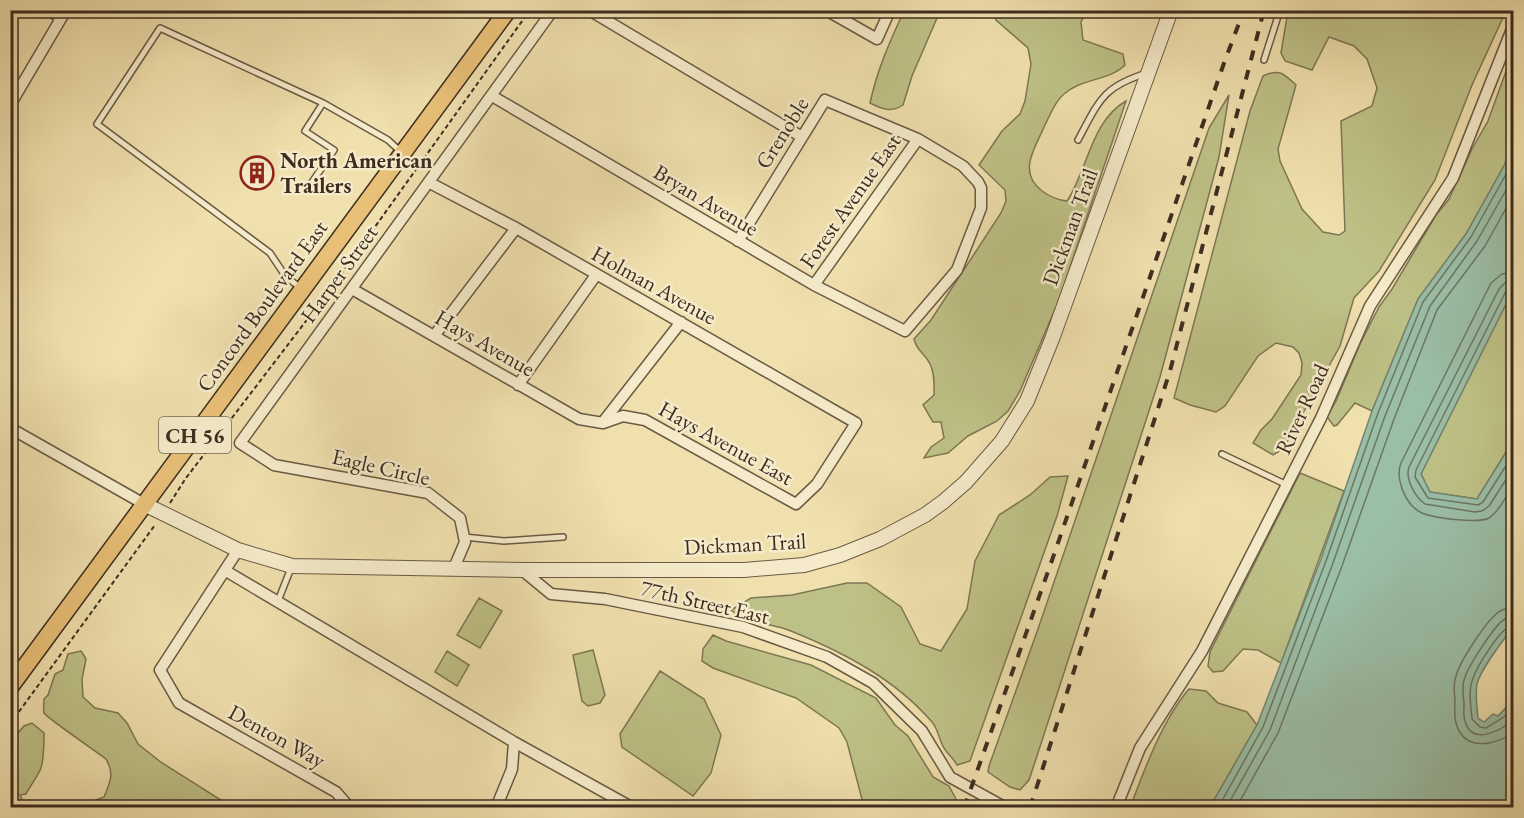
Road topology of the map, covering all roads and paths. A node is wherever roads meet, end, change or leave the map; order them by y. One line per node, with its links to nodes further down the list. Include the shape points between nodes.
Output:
1 (48, 10): 10 (street)
2 (486, 10): 11 (lane)
3 (530, 10): 40 (path, via 332,287)
4 (553, 10): 15 (street, Harper Street)
5 (589, 10): 18 (street)
6 (826, 10): 7 (street, via 877,39)
7 (890, 10)
8 (1171, 10): 14 (street, Dickman Trail)
9 (1280, 10): 13 (lane)
10 (63, 14): 17 (street)
11 (504, 16): 21 (main road, Concord Boulevard East / CH 56)
12 (1514, 24): 37 (street, River Road, via 1453,178 1370,306)
13 (1264, 60)
14 (1148, 73): 20 (lane, via 1111,88 1099,101); 46 (street, Dickman Trail, via 1027,401 988,459 943,502 880,539 804,565 744,570)
15 (492, 96): 22 (street, Harper Street); 25 (street, Bryan Avenue)
16 (322, 103): 21 (lane, via 388,140); 23 (lane, via 305,131 334,150); 28 (lane, via 160,28 97,124 270,253 286,277)
17 (10, 105)
18 (802, 137): 19 (street, Grenoble, via 825,100); 25 (street, Grenoble)
19 (918, 139): 27 (street, Forest Avenue East); 27 (street, Bryan Avenue, via 971,173 981,188 981,208 957,270 905,331)
20 (1078, 140)
21 (402, 153): 28 (main road, Concord Boulevard East / CH 56)
22 (430, 183): 24 (street, Holman Avenue); 29 (street, Harper Street)
23 (308, 188)
24 (516, 228): 26 (street, Holman Avenue); 31 (street)
25 (738, 241): 27 (street, Bryan Avenue)
26 (596, 275): 30 (street, Holman Avenue); 32 (street)
27 (814, 285)
28 (302, 289): 38 (main road, Concord Boulevard East / CH 56)
29 (352, 289): 31 (street, Hays Avenue); 35 (street, Harper Street)
30 (681, 322): 33 (street); 39 (street, Holman Avenue, via 856,423 817,484)
31 (434, 336): 32 (street, Hays Avenue)
32 (518, 385): 33 (street, Hays Avenue, via 579,419)
33 (603, 423): 39 (street, Hays Avenue East, via 623,416 645,420)
34 (10, 428): 38 (street)
35 (240, 443): 41 (street, Eagle Circle, via 274,465 428,493 460,518)
36 (1222, 454): 37 (lane)
37 (1287, 485): 56 (street, River Road, via 1202,651 1140,748)
38 (144, 504): 40 (street, Dickman Trail); 49 (main road, Concord Boulevard East / CH 56)
39 (796, 504)
40 (163, 513): 43 (street, Dickman Trail); 50 (path)
41 (464, 537): 42 (lane, via 504,541); 45 (street)
42 (563, 537)
43 (238, 550): 44 (street, Dickman Trail); 47 (street)
44 (292, 566): 45 (street, Dickman Trail); 48 (lane)
45 (454, 568): 46 (street, Dickman Trail)
46 (522, 570): 55 (street, 77th Street East, via 550,594 605,599 743,627 827,657 873,683 922,731 950,777)
47 (226, 571): 48 (street); 52 (street, Denton Way, via 160,670 179,703 336,792)
48 (277, 602): 51 (street)
49 (10, 687)
50 (10, 724)
51 (514, 742): 53 (street, via 512,769); 54 (street)
52 (350, 807)
53 (496, 807)
54 (633, 807)
55 (1006, 807)
56 (1116, 807)

